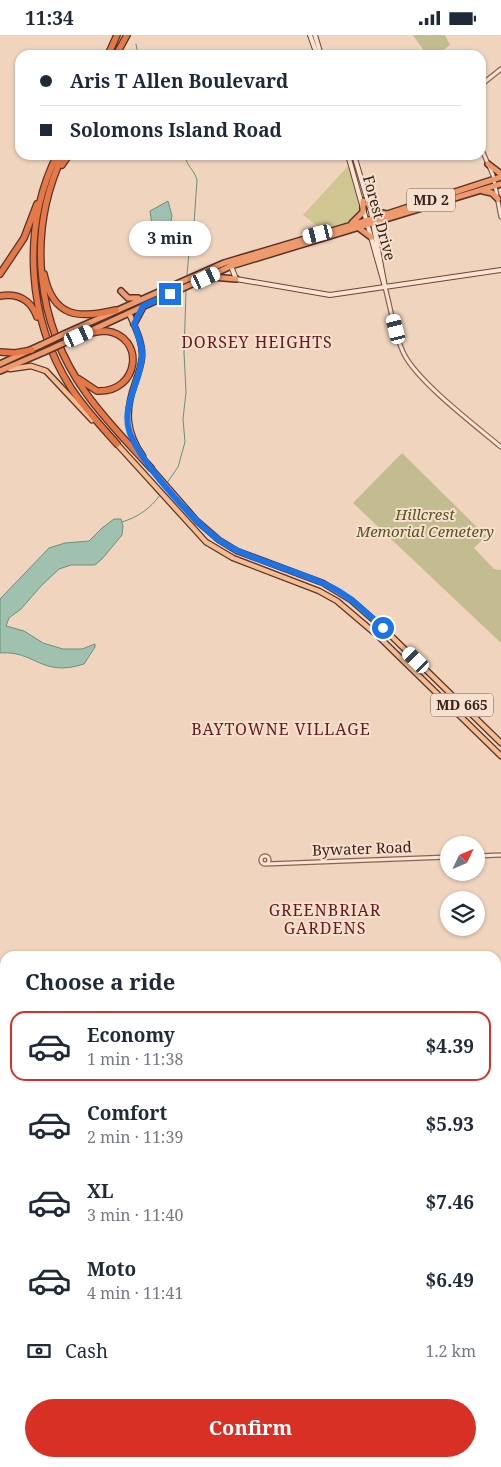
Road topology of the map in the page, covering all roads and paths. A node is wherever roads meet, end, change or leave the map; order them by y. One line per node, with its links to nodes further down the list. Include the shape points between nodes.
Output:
1 (114, 35): 6 (highway)
2 (118, 35): 7 (highway)
3 (125, 35): 8 (highway)
4 (310, 35): 9 (main road)
5 (315, 35): 10 (main road)
6 (109, 50)
7 (110, 50)
8 (118, 50)
9 (315, 50)
10 (320, 50)
11 (501, 69): 12 (street)
12 (486, 81)
13 (61, 160): 22 (highway, MD 665)
14 (66, 160): 22 (highway)
15 (350, 160): 26 (main road, Forest Drive)
16 (355, 160): 26 (main road, Forest Drive)
17 (486, 160): 19 (street)
18 (53, 162): 36 (highway, via 24,238); 50 (highway, MD 665, via 38,212 34,245 36,291)
19 (488, 165): 20 (highway); 21 (street)
20 (501, 175): 21 (highway, MD 2)
21 (494, 179): 23 (street); 27 (highway, MD 2)
22 (52, 182): 33 (highway, MD 665)
23 (498, 185): 24 (highway, MD 2); 25 (street)
24 (480, 191): 25 (highway, via 492,193); 29 (highway, MD 2)
25 (498, 199): 28 (street)
26 (365, 202): 27 (highway, via 377,212); 29 (main road, Forest Drive); 30 (highway, via 361,215)
27 (387, 214): 29 (highway, MD 2)
28 (501, 217)
29 (370, 222): 30 (highway, MD 2); 31 (highway, MD 2); 32 (main road, Forest Drive); 40 (main road, Forest Drive)
30 (347, 226): 34 (highway, MD 2, via 274,246)
31 (358, 228): 32 (highway); 34 (highway, MD 2)
32 (371, 237): 40 (main road, Forest Drive)
33 (41, 241): 46 (highway, via 45,281 57,304 84,316); 53 (highway, MD 665, via 45,305)
34 (230, 264): 37 (highway, MD 2); 38 (main road); 39 (highway, via 212,271); 43 (highway, MD 2)
35 (501, 270): 40 (main road)
36 (0, 274)
37 (206, 278): 38 (highway); 39 (highway, MD 2)
38 (236, 279): 40 (main road, via 320,295)
39 (200, 281): 45 (highway, MD 2)
40 (385, 287): 57 (street, Forest Drive, via 404,355 438,393)
41 (121, 291): 43 (highway, via 130,299)
42 (0, 296): 50 (highway, via 16,295 29,302)
43 (146, 297): 44 (highway, MD 2)
44 (126, 305): 46 (highway, MD 2); 47 (highway)
45 (143, 306): 47 (highway, MD 2); 48 (highway)
46 (116, 310): 51 (highway, MD 2, bridge)
47 (129, 313): 48 (main road); 49 (highway, MD 2)
48 (134, 324): 58 (main road, via 142,358 128,403 128,425 132,438)
49 (79, 336): 53 (highway, via 107,331 122,338 130,347 133,359 129,377 116,388 97,391 82,382); 55 (highway, MD 2, bridge)
50 (46, 338): 56 (highway, MD 665, via 75,394)
51 (32, 350): 52 (highway); 54 (highway, MD 2)
52 (0, 352)
53 (66, 360): 58 (highway, MD 665, via 94,404)
54 (0, 364)
55 (0, 371): 56 (main road, via 31,366 46,371)
56 (117, 444): 60 (main road, MD 665, via 199,535 223,553 319,591 345,607)
57 (501, 447)
58 (152, 469): 59 (main road, MD 665, via 204,528 227,545 343,594 383,628)
59 (501, 743)
60 (501, 756)
61 (501, 855): 62 (street)
62 (485, 856)
63 (440, 857): 64 (street, Bywater Road)
64 (268, 863)

